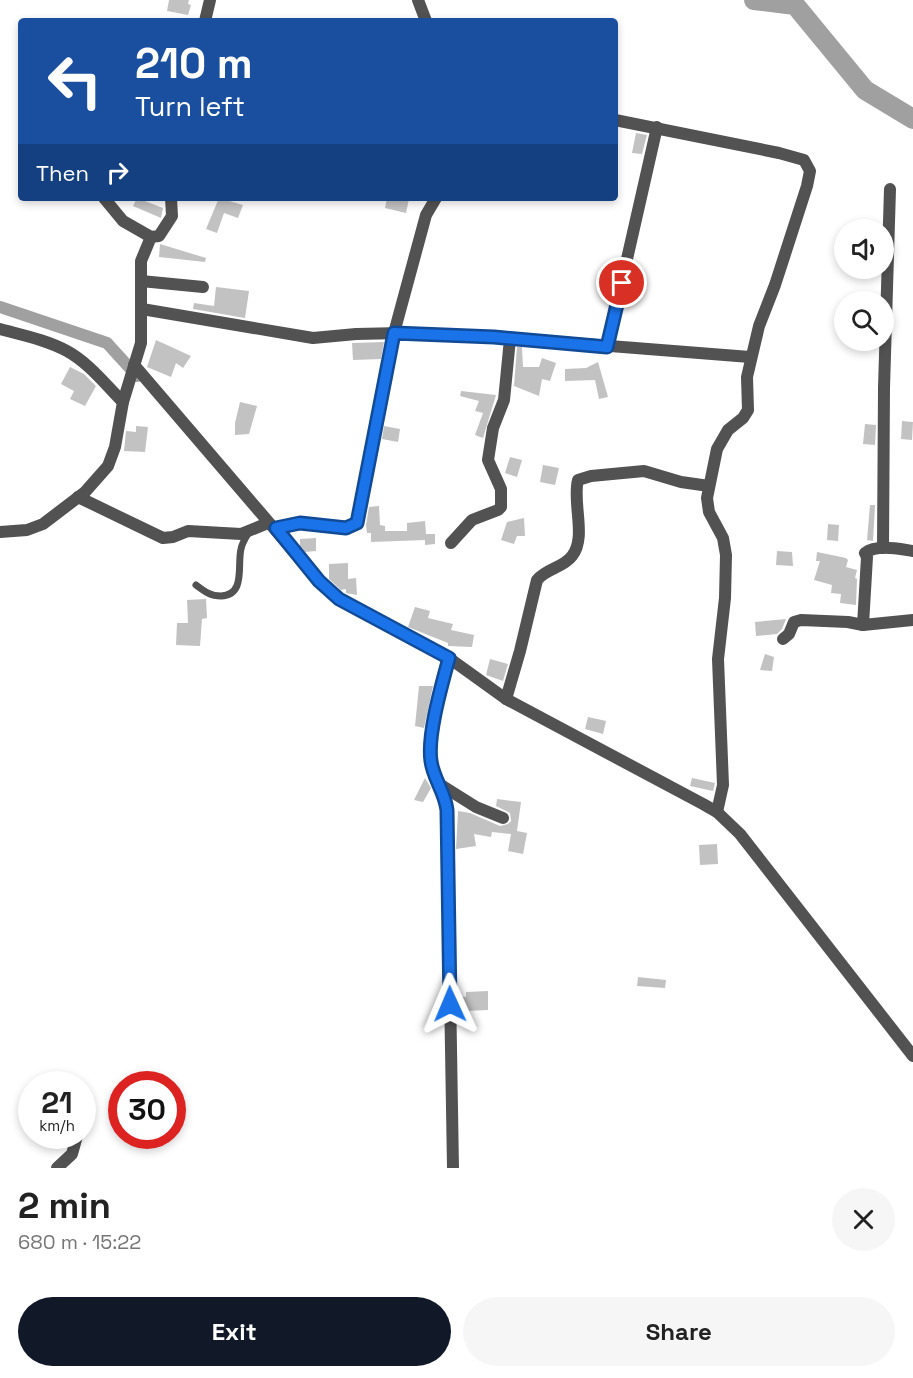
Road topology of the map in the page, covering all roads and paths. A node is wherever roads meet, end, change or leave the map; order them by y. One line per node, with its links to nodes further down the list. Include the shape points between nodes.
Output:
1 (210, 0): 3 (street)
2 (418, 0): 4 (street)
3 (207, 18)
4 (425, 18)
5 (618, 120): 6 (street)
6 (657, 127): 18 (street); 19 (street, via 779,153 808,164 810,171 801,210)
7 (890, 189): 27 (street)
8 (106, 201): 11 (street, via 123,221)
9 (171, 201): 11 (street, via 172,216 159,236)
10 (434, 201): 16 (street, via 426,215)
11 (151, 237): 12 (street, via 141,261)
12 (141, 281): 13 (street); 14 (street)
13 (203, 287)
14 (142, 309): 16 (street, via 314,338); 20 (street, via 141,344)
15 (0, 328): 21 (street, via 68,351)
16 (394, 333): 17 (street); 24 (street, via 357,523 346,528 300,523)
17 (510, 339): 18 (street); 26 (street, via 504,400 493,428 488,460 501,489 501,507 472,520)
18 (607, 347): 19 (street)
19 (750, 357): 22 (street, via 748,410 723,437)
20 (132, 371): 21 (street); 24 (street)
21 (124, 398): 23 (street, via 108,466)
22 (709, 486): 34 (street, via 644,471 578,480 575,554 537,580); 36 (street, via 708,506 723,538 726,555 717,659 723,786)
23 (78, 497): 24 (street, via 163,538 188,531 232,535); 25 (street, via 43,525)
24 (262, 527): 29 (lane, via 241,548 239,580 232,593 219,596); 33 (street, via 339,599)
25 (0, 532)
26 (451, 543)
27 (884, 548): 28 (street); 31 (street, via 865,553)
28 (913, 550)
29 (196, 585)
30 (913, 620): 31 (street)
31 (863, 626): 32 (street, via 801,620 794,622)
32 (783, 639)
33 (447, 666): 34 (street); 35 (street, via 431,745 431,760)
34 (506, 699): 36 (street)
35 (439, 784): 37 (street); 41 (street, via 447,810)
36 (717, 813): 38 (street, via 740,834)
37 (503, 819)
38 (913, 1056)
39 (73, 1149): 40 (street)
40 (57, 1168)
41 (453, 1168)

